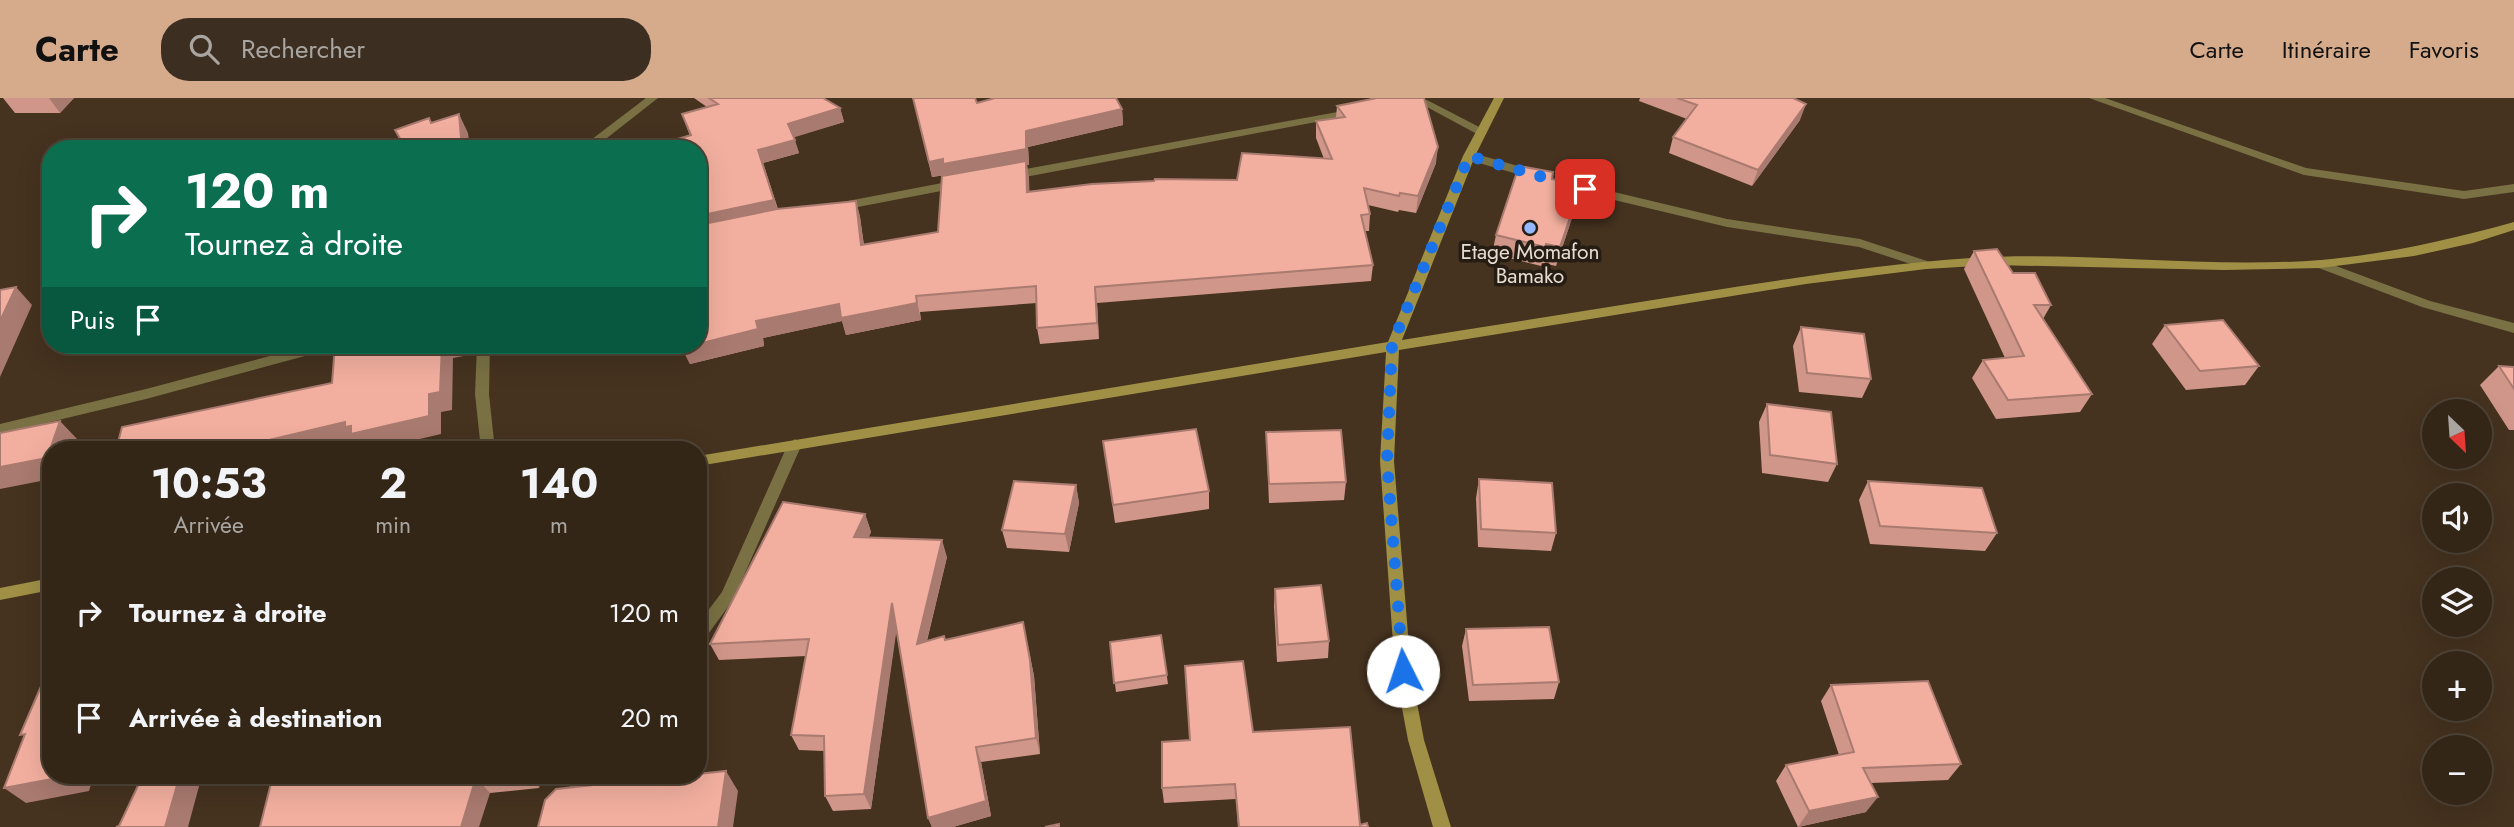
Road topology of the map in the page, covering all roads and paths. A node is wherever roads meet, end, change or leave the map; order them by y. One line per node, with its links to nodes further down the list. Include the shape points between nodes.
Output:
1 (653, 98): 8 (street)
2 (1499, 98): 7 (main road)
3 (2094, 98): 14 (street, via 2304,171 2463,195)
4 (1424, 100): 5 (street); 7 (street)
5 (1401, 105)
6 (1362, 110): 11 (street)
7 (1481, 132): 9 (main road)
8 (597, 140)
9 (1469, 156): 10 (street); 20 (main road)
10 (1542, 177)
11 (997, 178)
12 (1555, 181): 18 (street, via 1727,223 1860,243)
13 (972, 182): 15 (street)
14 (2514, 188)
15 (829, 209)
16 (2514, 226): 17 (main road, via 2414,252)
17 (2320, 264): 18 (main road, via 1992,261); 19 (street, via 2426,304)
18 (1926, 265): 20 (main road)
19 (2514, 328)
20 (1392, 345): 25 (main road); 32 (main road, via 1387,461 1403,671 1416,740)
21 (294, 354): 23 (street)
22 (483, 354): 24 (street)
23 (0, 429)
24 (487, 441)
25 (795, 444): 26 (main road); 29 (street, via 728,596)
26 (707, 459)
27 (42, 586): 28 (main road)
28 (0, 594)
29 (707, 624)
30 (581, 784): 31 (street)
31 (556, 809)
32 (1442, 827)

